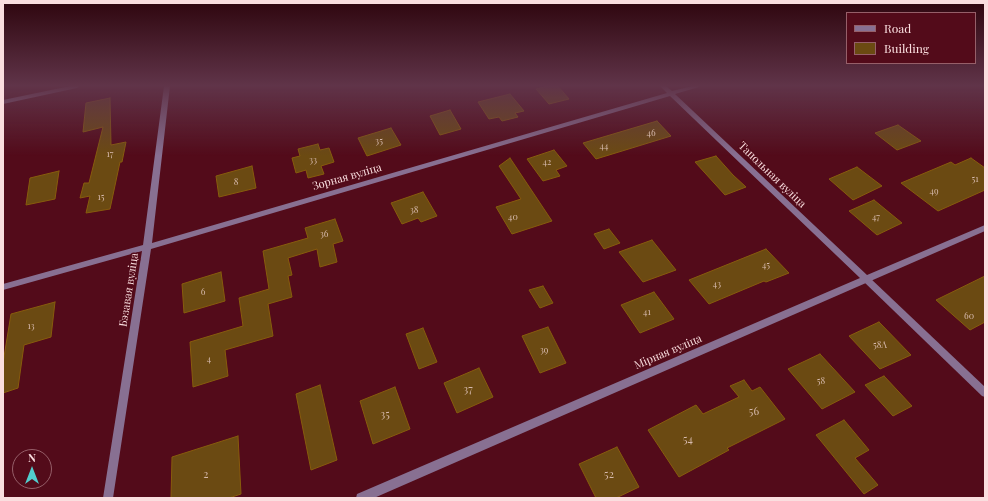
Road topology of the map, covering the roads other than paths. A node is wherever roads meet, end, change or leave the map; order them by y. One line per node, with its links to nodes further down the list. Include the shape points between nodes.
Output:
1 (164, 109): 5 (street, Бэзавая вуліца)
2 (614, 109): 5 (street, Зорная вуліца)
3 (687, 109): 6 (street, Тапольная вуліца)
4 (985, 228): 6 (street, Мірная вуліца)
5 (147, 247): 7 (street, Зорная вуліца); 9 (street, Бэзавая вуліца)
6 (866, 279): 8 (lane); 10 (street, Мірная вуліца)
7 (3, 287)
8 (985, 393)
9 (108, 498)
10 (361, 498)

